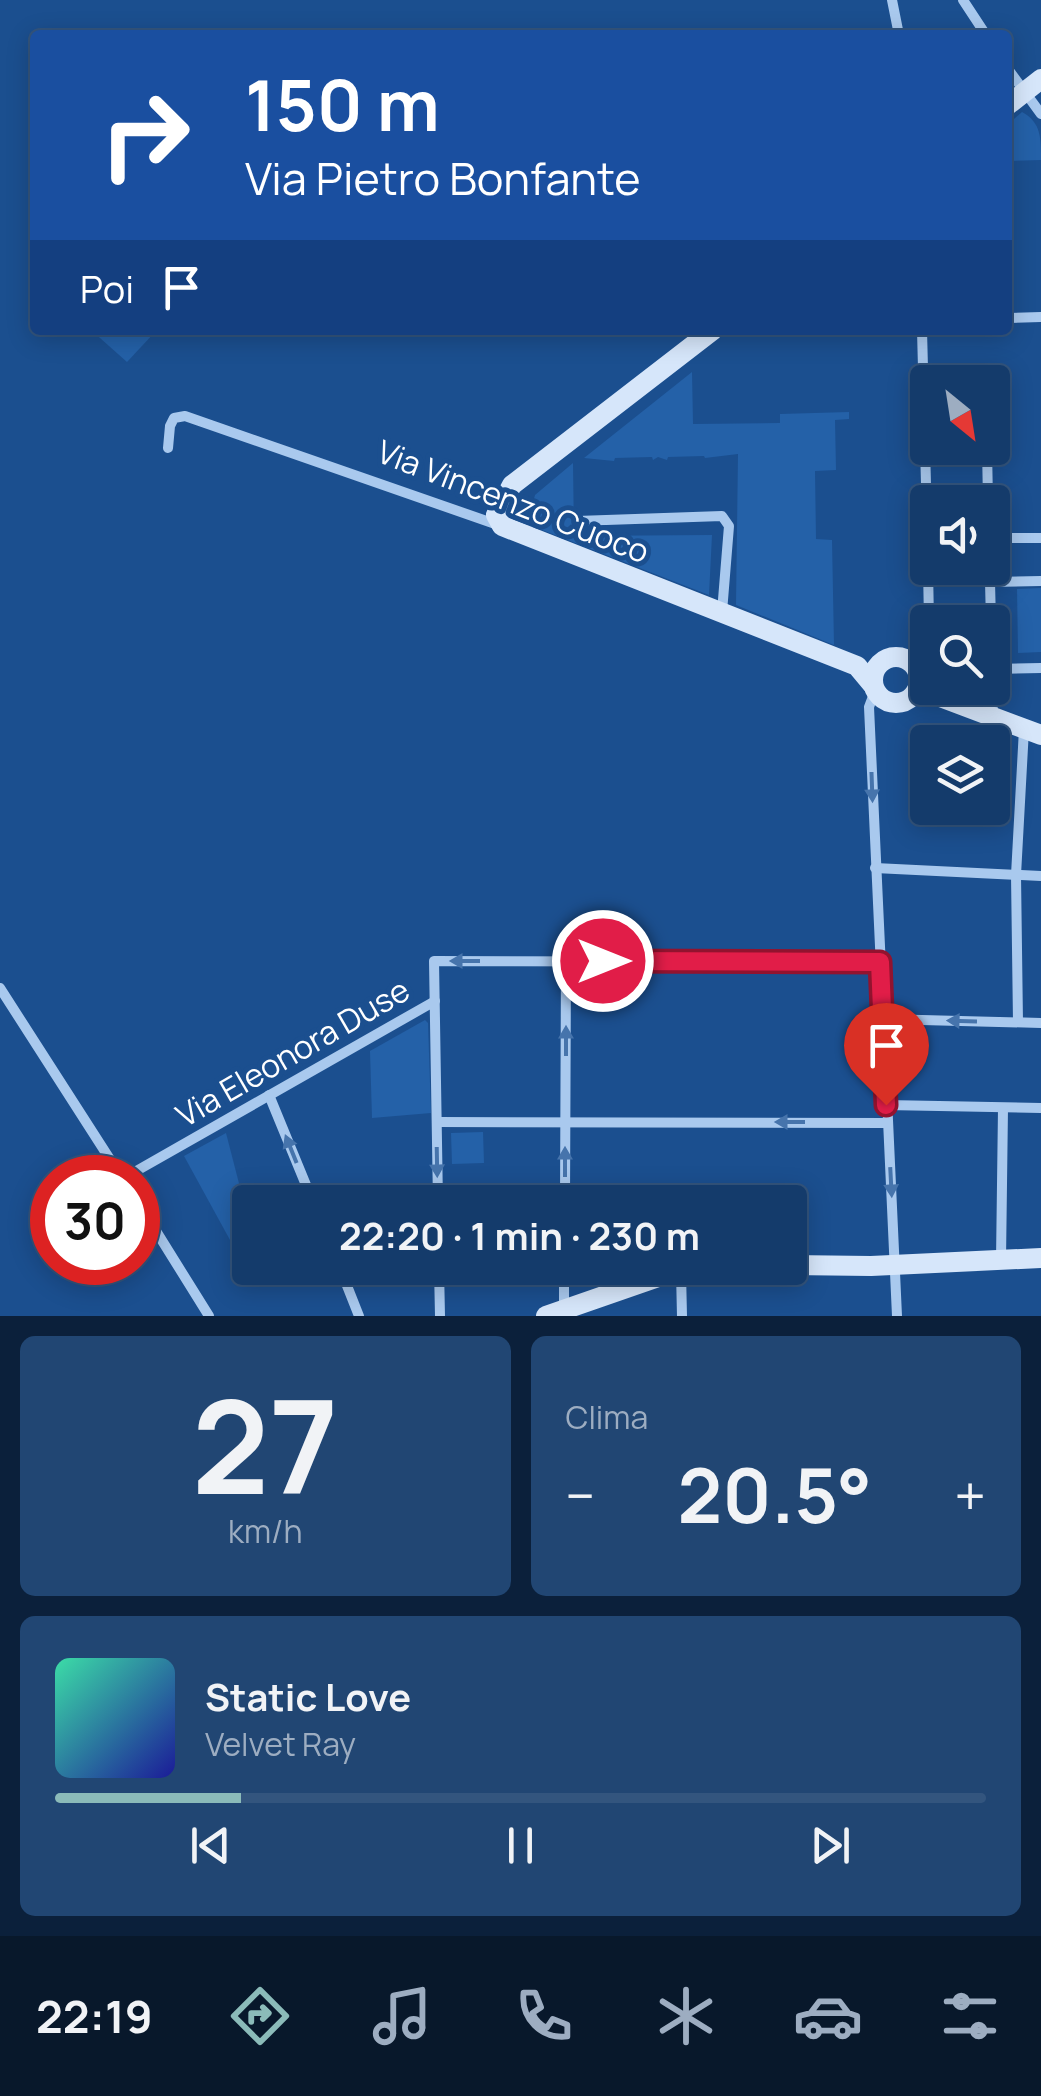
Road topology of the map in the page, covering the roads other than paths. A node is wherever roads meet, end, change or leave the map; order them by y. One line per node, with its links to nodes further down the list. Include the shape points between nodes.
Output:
1 (892, 0): 3 (street)
2 (964, 0): 4 (street)
3 (898, 30)
4 (983, 30)
5 (1041, 80): 6 (street)
6 (1015, 99): 7 (street)
7 (1041, 114)
8 (1041, 317): 9 (street)
9 (1012, 318)
10 (707, 335): 15 (street, via 512,485 496,515)
11 (922, 335): 12 (street)
12 (923, 365)
13 (168, 448): 15 (street, Via Vincenzo Cuoco, via 174,418 186,416)
14 (577, 521): 20 (street, via 722,516 729,526)
15 (502, 526): 20 (street, Via Vincenzo Cuoco)
16 (1010, 538): 17 (street)
17 (1041, 538)
18 (1041, 581): 19 (street)
19 (1010, 582)
20 (722, 613): 26 (street, Via Vincenzo Cuoco)
21 (910, 655): 22 (street)
22 (900, 656): 23 (street); 26 (street)
23 (910, 662)
24 (1041, 668): 25 (street)
25 (1010, 669)
26 (871, 676): 27 (street, via 893,703); 32 (street, one-way to 32)
27 (910, 698)
28 (969, 705): 30 (street)
29 (993, 705): 30 (street)
30 (993, 715): 31 (street)
31 (1032, 731): 33 (street)
32 (875, 868): 33 (street); 36 (street)
33 (1016, 876): 34 (street); 40 (street)
34 (1041, 876)
35 (566, 961): 36 (street); 38 (street, one-way to 38, via 434,961); 46 (street, one-way to 35)
36 (880, 962): 39 (street)
37 (0, 988): 49 (street)
38 (434, 1001): 42 (street, Via Eleonora Duse); 47 (street)
39 (883, 1019): 40 (street, one-way to 39); 43 (street)
40 (1018, 1022): 41 (street)
41 (1041, 1023)
42 (269, 1095): 50 (street, Via Eleonora Duse); 51 (street, one-way to 42)
43 (886, 1105): 44 (street); 48 (street)
44 (1004, 1108): 45 (street); 56 (street)
45 (1041, 1108)
46 (565, 1121): 47 (street); 48 (street, one-way to 46); 53 (street, one-way to 46)
47 (437, 1122): 52 (street, one-way to 52)
48 (888, 1122): 57 (street, one-way to 57)
49 (108, 1155)
50 (160, 1157)
51 (306, 1185)
52 (438, 1185)
53 (564, 1185)
54 (160, 1239): 64 (street)
55 (1041, 1258): 56 (street)
56 (1001, 1260): 57 (street)
57 (896, 1264): 58 (street); 69 (street)
58 (807, 1265)
59 (347, 1285): 66 (street)
60 (439, 1285): 67 (street)
61 (562, 1285): 65 (street)
62 (641, 1285): 65 (street)
63 (681, 1285): 68 (street)
64 (205, 1314)
65 (558, 1314)
66 (360, 1316)
67 (440, 1316)
68 (682, 1316)
69 (897, 1316)

